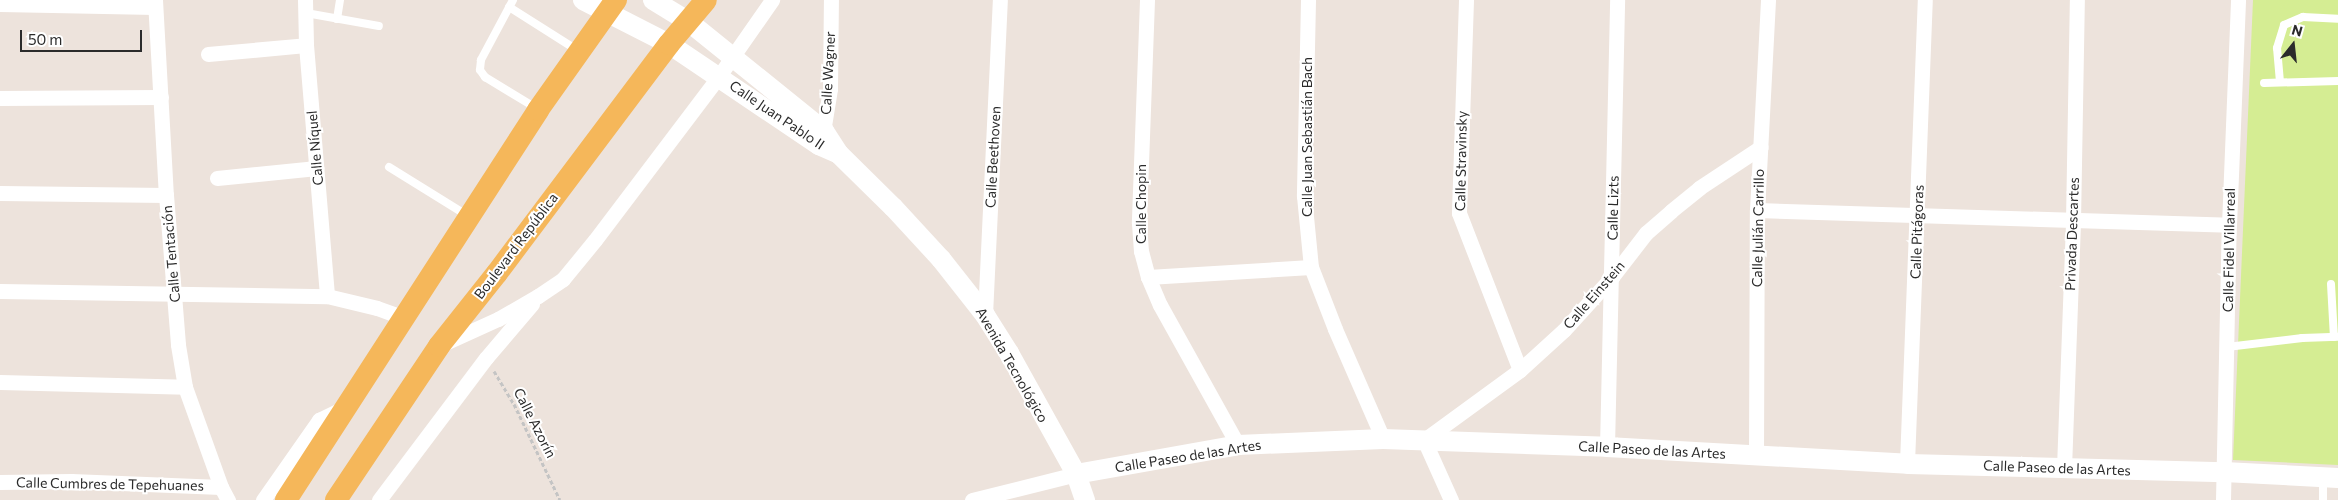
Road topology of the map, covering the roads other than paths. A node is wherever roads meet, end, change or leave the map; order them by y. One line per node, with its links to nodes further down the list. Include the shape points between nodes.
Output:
1 (340, 0): 21 (lane)
2 (583, 0): 20 (street, Calle Juan Pablo II)
3 (653, 0): 23 (street, Calle Juan Pablo II)
4 (706, 0): 23 (main road, Boulevard República)
5 (772, 0): 29 (street)
6 (831, 0): 37 (street, Calle Wagner, via 830,89)
7 (1000, 0): 58 (street, Calle Beethoven)
8 (1147, 0): 51 (street, Calle Chopin, via 1139,223 1141,251)
9 (1308, 0): 50 (street, Calle Juan Sebastián Bach, via 1304,196)
10 (1466, 0): 63 (street, Calle Stravinsky, via 1459,213)
11 (1617, 0): 52 (street, Calle Lizts)
12 (1768, 0): 38 (street, Calle Julián Carrillo)
13 (1925, 0): 46 (street, Calle Pitágoras)
14 (2077, 0): 48 (street, Privada Descartes)
15 (2238, 0): 49 (street, Calle Fidel Villarreal)
16 (0, 4): 17 (street)
17 (155, 4): 34 (street, Calle Tentación)
18 (511, 4): 27 (lane); 36 (lane, via 481,60 480,70 485,77)
19 (306, 6): 21 (lane); 26 (street, Calle Níquel)
20 (613, 6): 25 (street, Calle Juan Pablo II); 27 (main road)
21 (337, 19): 24 (lane)
22 (2338, 19): 32 (lane, via 2303,17 2284,25 2277,48)
23 (689, 22): 25 (main road, Boulevard República); 29 (street, Calle Juan Pablo II)
24 (379, 26)
25 (669, 44): 30 (street, Calle Juan Pablo II); 61 (main road, Boulevard República)
26 (306, 45): 28 (street); 41 (street, Calle Níquel)
27 (580, 52): 36 (main road)
28 (208, 54)
29 (733, 56): 30 (street); 37 (street, Calle Juan Pablo II)
30 (719, 76): 37 (street, Calle Juan Pablo II); 57 (street, via 563,279)
31 (2338, 81): 32 (lane)
32 (2280, 82): 33 (lane)
33 (2264, 83)
34 (161, 97): 35 (street); 44 (street, Calle Tentación)
35 (0, 98)
36 (538, 110): 47 (main road)
37 (822, 138): 39 (street, Calle Juan Pablo II)
38 (1760, 147): 45 (street, Calle Julián Carrillo); 52 (street, Calle Einstein, via 1671,211 1646,234)
39 (839, 154): 58 (street, Avenida Tecnológico, via 894,207)
40 (389, 167): 47 (lane)
41 (317, 168): 42 (street); 56 (street, Calle Níquel)
42 (216, 178)
43 (0, 193): 44 (street)
44 (166, 195): 55 (street, Calle Tentación)
45 (1758, 210): 46 (street); 71 (street, Calle Julián Carrillo)
46 (1918, 214): 48 (street); 72 (street, Calle Pitágoras)
47 (469, 217): 59 (main road)
48 (2073, 220): 49 (street); 73 (street, Privada Descartes)
49 (2230, 225): 62 (street, Calle Fidel Villarreal)
50 (1311, 267): 51 (street); 67 (street, Calle Juan Sebastián Bach, via 1334,329)
51 (1148, 277): 69 (street, Calle Chopin, via 1160,305)
52 (1612, 277): 63 (street, Calle Einstein, via 1564,330); 70 (street, Calle Lizts)
53 (2331, 284): 60 (lane)
54 (0, 291): 55 (street)
55 (175, 292): 56 (street); 65 (street, Calle Tentación, via 178,345)
56 (327, 296): 59 (street)
57 (538, 296): 61 (street); 82 (street, via 486,358)
58 (985, 315): 75 (street, Avenida Tecnológico)
59 (404, 318): 66 (main road)
60 (2336, 337): 62 (lane)
61 (440, 346): 81 (main road, Boulevard República)
62 (2227, 347): 74 (street, Calle Fidel Villarreal)
63 (1520, 370): 68 (street, Calle Einstein)
64 (0, 382): 65 (street)
65 (185, 387): 78 (street, Calle Tentación)
66 (344, 408): 79 (street, via 319,420); 80 (main road)
67 (1383, 438): 68 (street, Calle Paseo de las Artes); 69 (street, Calle Paseo de las Artes)
68 (1424, 440): 70 (street, Calle Paseo de las Artes); 85 (street)
69 (1238, 445): 75 (street, Calle Paseo de las Artes)
70 (1607, 447): 71 (street, Calle Paseo de las Artes)
71 (1756, 456): 72 (street, Calle Paseo de las Artes)
72 (1907, 463): 73 (street, Calle Paseo de las Artes)
73 (2064, 468): 74 (street, Calle Paseo de las Artes)
74 (2224, 472): 76 (street, Calle Paseo de las Artes); 86 (street, Calle Fidel Villarreal)
75 (1076, 474): 83 (street, Calle Paseo de las Artes); 84 (street, Avenida Tecnológico)
76 (2331, 477): 87 (lane)
77 (0, 482): 78 (street, Calle Cumbres de Tepehuanes, via 71,481)
78 (225, 494)
79 (263, 500)
80 (286, 500)
81 (336, 500)
82 (379, 500)
83 (972, 500)
84 (1085, 500)
85 (1450, 500)
86 (2223, 500)
87 (2323, 500)

